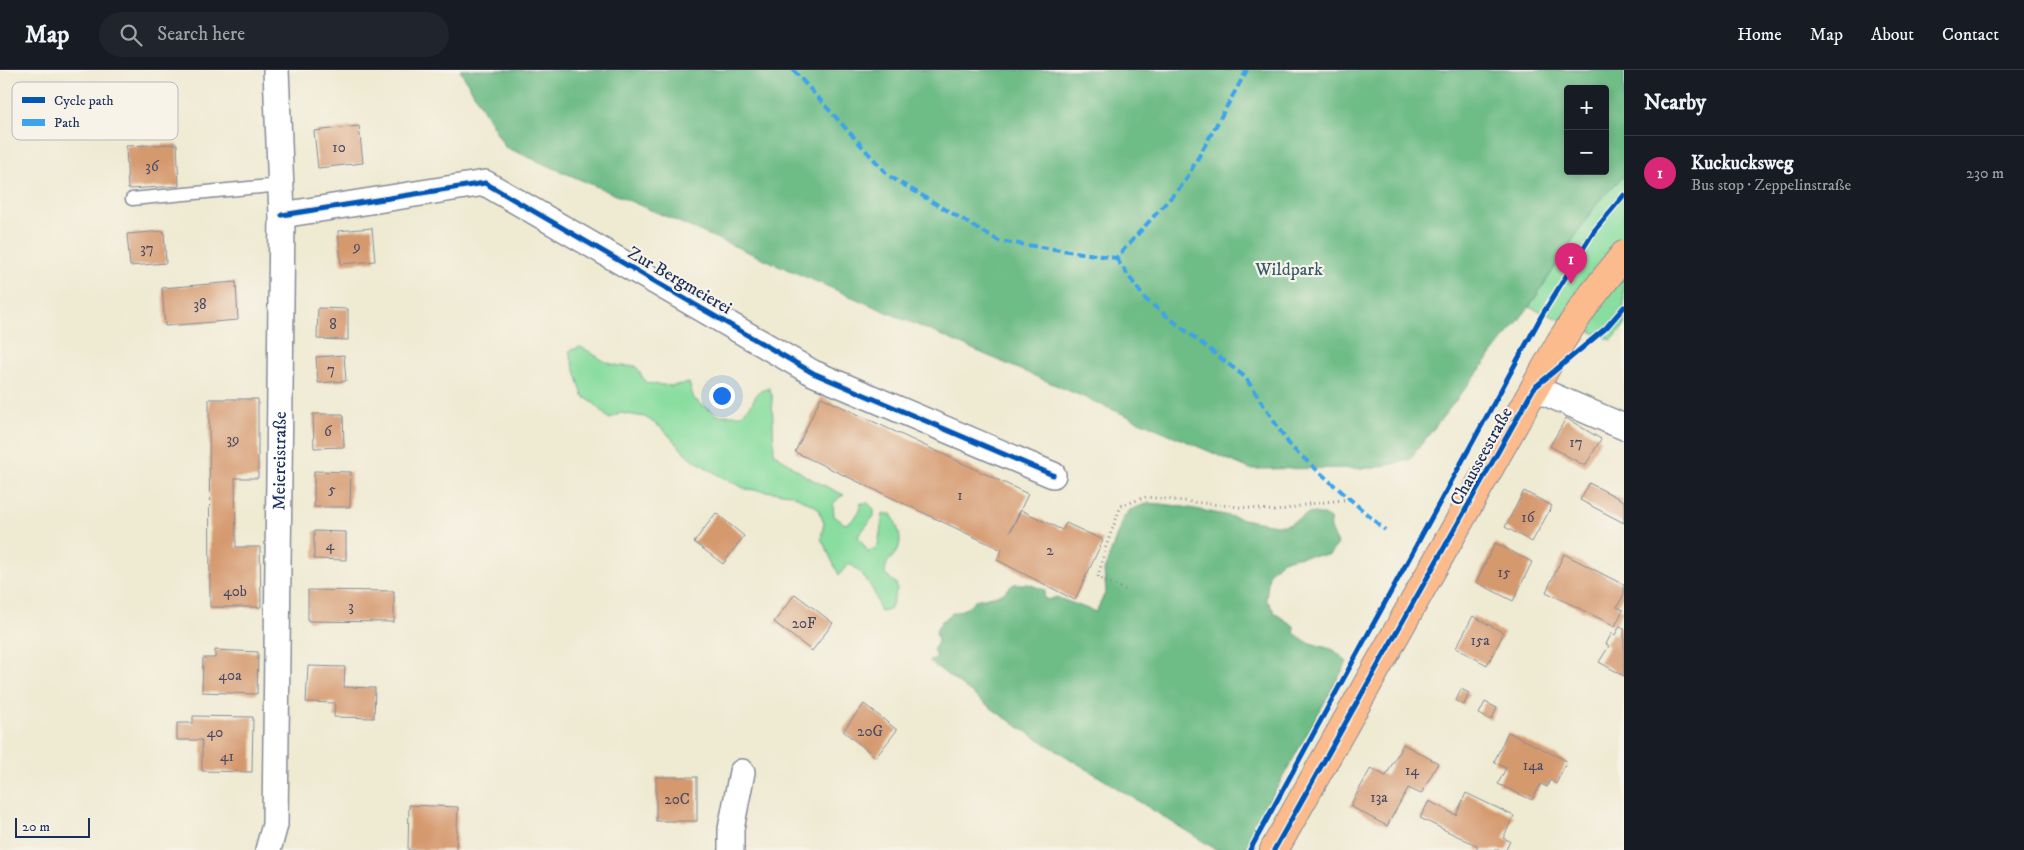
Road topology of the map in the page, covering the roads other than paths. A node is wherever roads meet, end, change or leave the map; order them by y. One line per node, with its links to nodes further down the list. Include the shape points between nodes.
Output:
1 (276, 70): 2 (street, Meiereistraße)
2 (281, 185): 3 (lane); 4 (street, Meiereistraße)
3 (132, 200)
4 (282, 215): 8 (street, Zur Bergmeierei, via 485,183 813,373); 10 (street, Meiereistraße, via 275,825)
5 (1624, 255): 6 (main road, Chausseestraße, via 1587,302)
6 (1534, 388): 7 (street); 12 (main road, Chausseestraße)
7 (1624, 427)
8 (1053, 475)
9 (742, 772): 11 (street, via 731,829)
10 (268, 850)
11 (731, 850)
12 (1274, 850)

